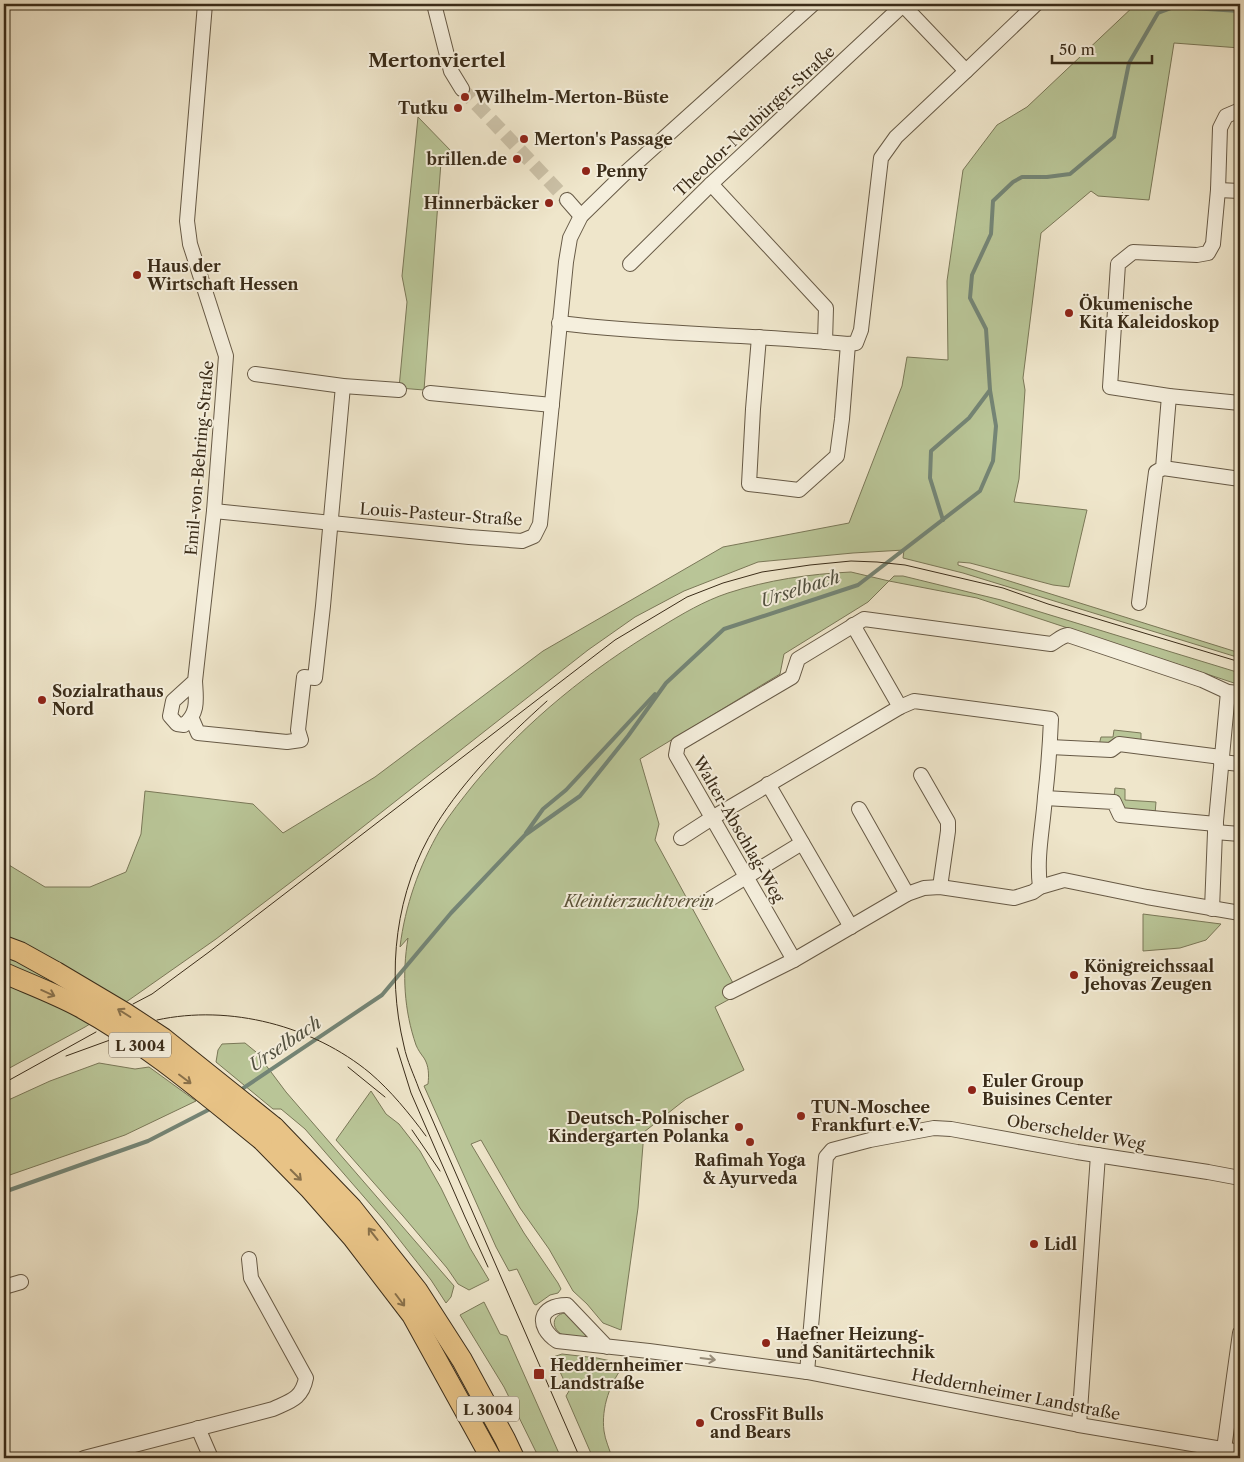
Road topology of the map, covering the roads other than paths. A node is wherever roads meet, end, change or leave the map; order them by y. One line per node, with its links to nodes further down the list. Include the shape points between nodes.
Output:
1 (205, 4): 28 (street, Emil-von-Behring-Straße, via 187,221 190,244 226,356)
2 (434, 4): 7 (street, via 451,71)
3 (814, 4): 13 (street, Louis-Pasteur-Straße)
4 (903, 4): 6 (street); 9 (street, Theodor-Neubürger-Straße)
5 (1036, 4): 6 (street)
6 (966, 71): 18 (street, via 896,137 881,158 861,330 856,343)
7 (462, 88)
8 (1240, 110): 10 (street, via 1226,116 1220,128)
9 (711, 184): 14 (street, Theodor-Neubürger-Straße); 17 (street, via 826,308)
10 (1218, 190): 11 (street); 23 (street, via 1213,244 1208,253 1133,252 1118,264 1110,387)
11 (1240, 191)
12 (566, 200): 13 (street)
13 (581, 216): 15 (street, Louis-Pasteur-Straße, via 568,246)
14 (630, 264)
15 (559, 323): 16 (street); 25 (street, Louis-Pasteur-Straße)
16 (759, 337): 17 (street); 18 (street, via 749,484 799,490 837,456)
17 (825, 342): 18 (street)
18 (848, 344)
19 (255, 374): 20 (street)
20 (343, 386): 21 (street); 29 (street)
21 (399, 390)
22 (430, 393): 25 (street)
23 (1169, 396): 24 (street); 26 (street)
24 (1240, 403)
25 (552, 405): 29 (street, Louis-Pasteur-Straße, via 540,524 534,536 522,541)
26 (1163, 468): 27 (street); 30 (street, via 1156,472)
27 (1240, 478)
28 (214, 511): 29 (street, Louis-Pasteur-Straße); 32 (street, Emil-von-Behring-Straße)
29 (330, 524): 35 (street, via 315,678 304,677 298,730 301,740 287,742 198,733)
30 (1139, 603)
31 (853, 625): 33 (street, Walter-Abschlag-Weg, via 864,619 1051,644 1068,634); 34 (street); 43 (street, Walter-Abschlag-Weg, via 798,659 792,677 678,744 676,754)
32 (195, 681): 35 (street, Emil-von-Behring-Straße, via 197,703); 35 (street, via 173,701 170,716 176,724 184,725)
33 (1234, 693): 37 (street)
34 (900, 707): 36 (street, via 914,701 1051,719); 40 (street)
35 (192, 719)
36 (1050, 747): 37 (street, via 1111,750 1119,744); 41 (street)
37 (1221, 760): 38 (street); 44 (street)
38 (1240, 764)
39 (921, 775): 49 (street, via 948,822)
40 (768, 784): 43 (street); 47 (street)
41 (1045, 798): 44 (street, via 1114,802 1120,815); 50 (street, via 1039,839)
42 (858, 809): 51 (street)
43 (712, 818): 46 (street); 48 (street, Walter-Abschlag-Weg)
44 (1215, 828): 45 (street); 53 (street)
45 (1240, 834)
46 (681, 838)
47 (802, 843): 48 (street); 55 (street)
48 (746, 877): 52 (street); 57 (street, Walter-Abschlag-Weg)
49 (940, 887): 50 (street, via 1014,898); 51 (street)
50 (1040, 887): 53 (street, via 1064,880)
51 (907, 894): 55 (street)
52 (704, 902)
53 (1212, 909): 54 (street)
54 (1240, 913)
55 (851, 927): 57 (street)
56 (4, 946): 60 (highway, L 3004, one-way to 56, bridge, via 163,1038 56,972)
57 (794, 960): 59 (street)
58 (4, 973): 60 (highway, L 3004, one-way to 60, bridge, via 80,1007 134,1040 205,1094)
59 (730, 992)
60 (268, 1134): 75 (highway, L 3004, one-way to 75, via 412,1315); 76 (highway, L 3004, one-way to 60, via 462,1360 416,1290 352,1208)
61 (1098, 1155): 62 (street, Oberschelder Weg); 68 (street, Oberschelder Weg, via 951,1128 934,1128 832,1150 826,1157); 69 (street)
62 (1240, 1178)
63 (249, 1259): 70 (street, via 251,1278 306,1378 304,1388 295,1399 273,1409)
64 (21, 1282): 65 (street)
65 (4, 1287)
66 (1240, 1333): 71 (street)
67 (607, 1347): 68 (street, Heddernheimer Landstraße, one-way to 68)
68 (807, 1372): 69 (street, Heddernheimer Landstraße)
69 (1080, 1425): 71 (street, Heddernheimer Landstraße)
70 (198, 1428): 73 (street); 74 (street)
71 (1224, 1449): 72 (street, Heddernheimer Landstraße)
72 (1240, 1452)
73 (84, 1458)
74 (210, 1458)
75 (491, 1458)
76 (514, 1458)

